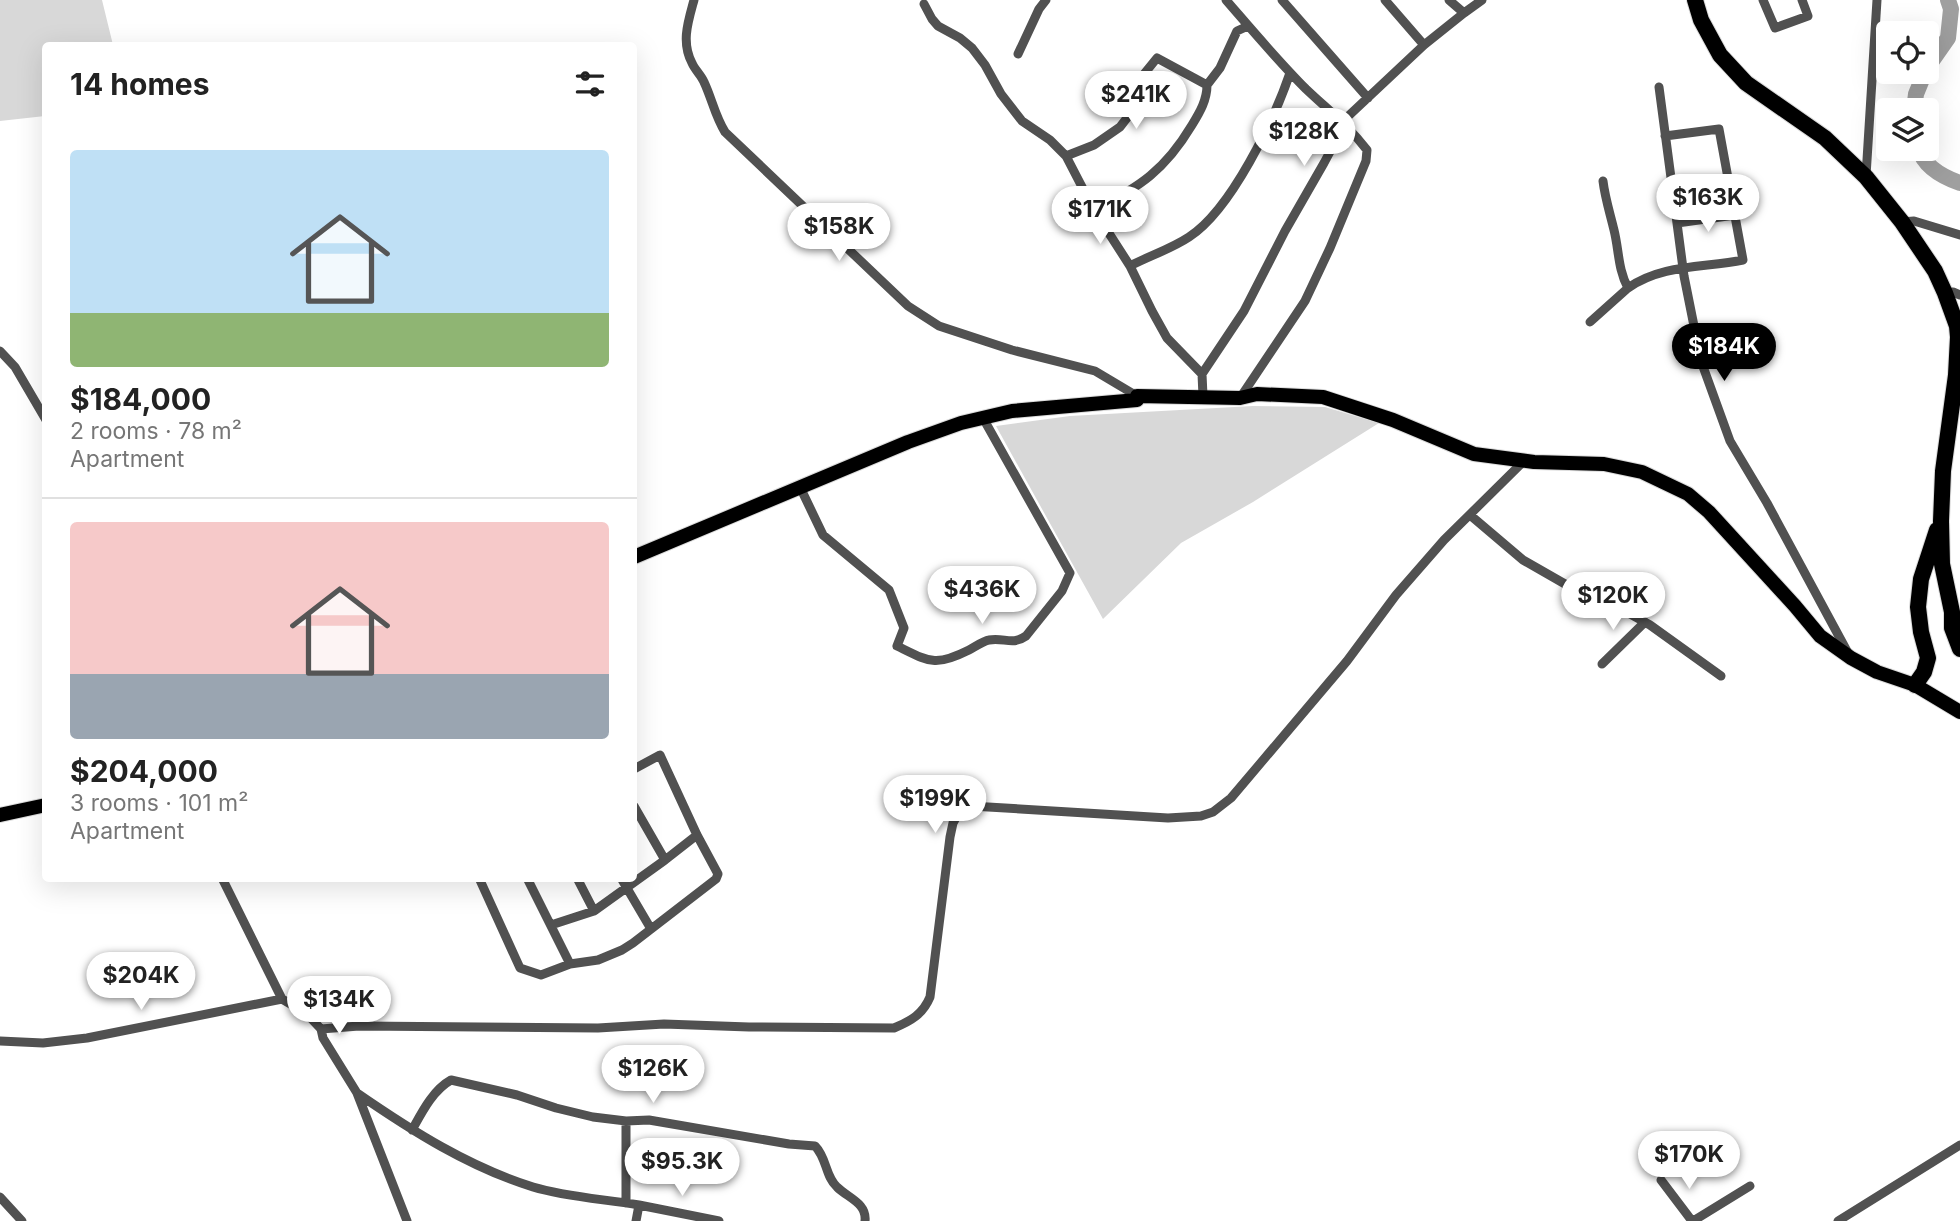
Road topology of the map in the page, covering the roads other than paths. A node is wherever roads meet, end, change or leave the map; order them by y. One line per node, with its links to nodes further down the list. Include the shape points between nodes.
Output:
1 (694, 0): 39 (street, via 685,30 686,47 724,132 908,306 939,326 1095,370)
2 (1046, 0): 16 (street)
3 (1226, 0): 14 (street)
4 (1282, 0): 20 (street)
5 (1385, 0): 15 (street)
6 (1449, 0): 13 (street)
7 (1482, 0): 13 (street)
8 (1695, 0): 24 (highway, via 1720,55 1746,83 1845,155)
9 (1763, 0): 10 (street, via 1775,28 1808,16)
10 (1802, 0)
11 (1877, 0): 24 (street)
12 (924, 4): 23 (street, via 939,26 972,48 1022,121)
13 (1464, 13): 15 (street)
14 (1248, 26): 17 (street); 18 (street, via 1237,31 1220,68)
15 (1424, 45): 20 (street)
16 (1018, 54)
17 (1290, 73): 21 (street); 31 (street, via 1267,129 1208,222 1188,238)
18 (1206, 85): 23 (street, via 1157,58 1144,74 1121,127); 26 (street, via 1207,97 1167,161 1134,188)
19 (1659, 86): 22 (street)
20 (1368, 98): 21 (street)
21 (1343, 121): 38 (street, via 1244,311); 41 (street, via 1367,150 1366,161 1304,301)
22 (1665, 136): 27 (street, via 1720,129); 29 (street)
23 (1066, 156): 26 (street)
24 (1866, 177): 28 (highway)
25 (1603, 181): 33 (street)
26 (1094, 210): 31 (street)
27 (1735, 215): 29 (street); 32 (street, via 1743,260)
28 (1902, 222): 30 (street, via 1914,220); 34 (highway)
29 (1677, 223): 32 (street)
30 (1960, 235)
31 (1130, 266): 38 (street, via 1167,338)
32 (1682, 268): 33 (street); 52 (street, via 1701,361 1730,441)
33 (1628, 288): 35 (street)
34 (1954, 299): 36 (highway)
35 (1590, 322)
36 (1959, 326): 47 (highway)
37 (0, 351): 42 (street)
38 (1202, 374): 40 (street)
39 (1137, 396): 40 (main road); 43 (main road, via 1137,400 1012,411)
40 (1203, 397): 41 (main road)
41 (1240, 398): 44 (main road, via 1257,394 1323,397 1474,454)
42 (42, 413)
43 (983, 418): 45 (main road, via 908,442); 45 (street, via 1070,573 1062,591 1020,640 989,640 944,661 927,660 897,646 905,628 889,590 823,536)
44 (1524, 461): 46 (street); 52 (main road, via 1604,464 1642,472 1688,494 1820,636)
45 (800, 487): 48 (main road)
46 (1470, 515): 50 (street, via 1523,560); 76 (street, via 1396,596 1231,798 1213,813 1168,818 1004,807 960,810 950,836 930,997 908,1023 894,1028 664,1024)
47 (1941, 521): 49 (highway, via 1942,564); 55 (highway, via 1921,579 1918,607 1928,658)
48 (637, 556)
49 (1956, 617): 51 (highway, via 1952,628)
50 (1645, 622): 53 (street); 54 (street)
51 (1960, 649)
52 (1851, 658): 55 (main road)
53 (1601, 664)
54 (1721, 676)
55 (1916, 685): 56 (main road)
56 (1960, 712)
57 (637, 767): 61 (street, via 660,755)
58 (42, 806): 60 (main road)
59 (637, 811): 62 (street)
60 (0, 815)
61 (698, 835): 62 (street); 73 (street, via 718,874 716,879)
62 (665, 860): 63 (street)
63 (637, 881)
64 (224, 882): 75 (street)
65 (481, 882): 74 (street, via 520,968 541,975)
66 (529, 882): 72 (street)
67 (579, 882): 71 (street)
68 (623, 882): 70 (street)
69 (635, 882): 70 (street)
70 (627, 888): 71 (street); 73 (street)
71 (594, 911): 72 (street)
72 (551, 925): 74 (street)
73 (651, 929): 74 (street, via 622,950)
74 (570, 964)
75 (282, 999): 76 (street, via 306,1013); 77 (street, via 87,1038)
76 (321, 1029): 78 (street)
77 (0, 1041)
78 (357, 1093): 80 (street); 88 (street)
79 (626, 1121): 80 (street, via 593,1117 451,1080 438,1089); 85 (street); 91 (street, via 649,1120 815,1146 834,1185 866,1212)
80 (412, 1130): 85 (street, via 458,1156 534,1187)
81 (1960, 1145): 93 (street)
82 (1661, 1180): 92 (street)
83 (1750, 1186): 92 (street)
84 (0, 1197): 87 (street)
85 (626, 1203): 86 (street)
86 (639, 1205): 89 (street); 90 (street)
87 (22, 1221)
88 (407, 1221)
89 (636, 1221)
90 (719, 1221)
91 (865, 1221)
92 (1693, 1221)
93 (1838, 1221)

